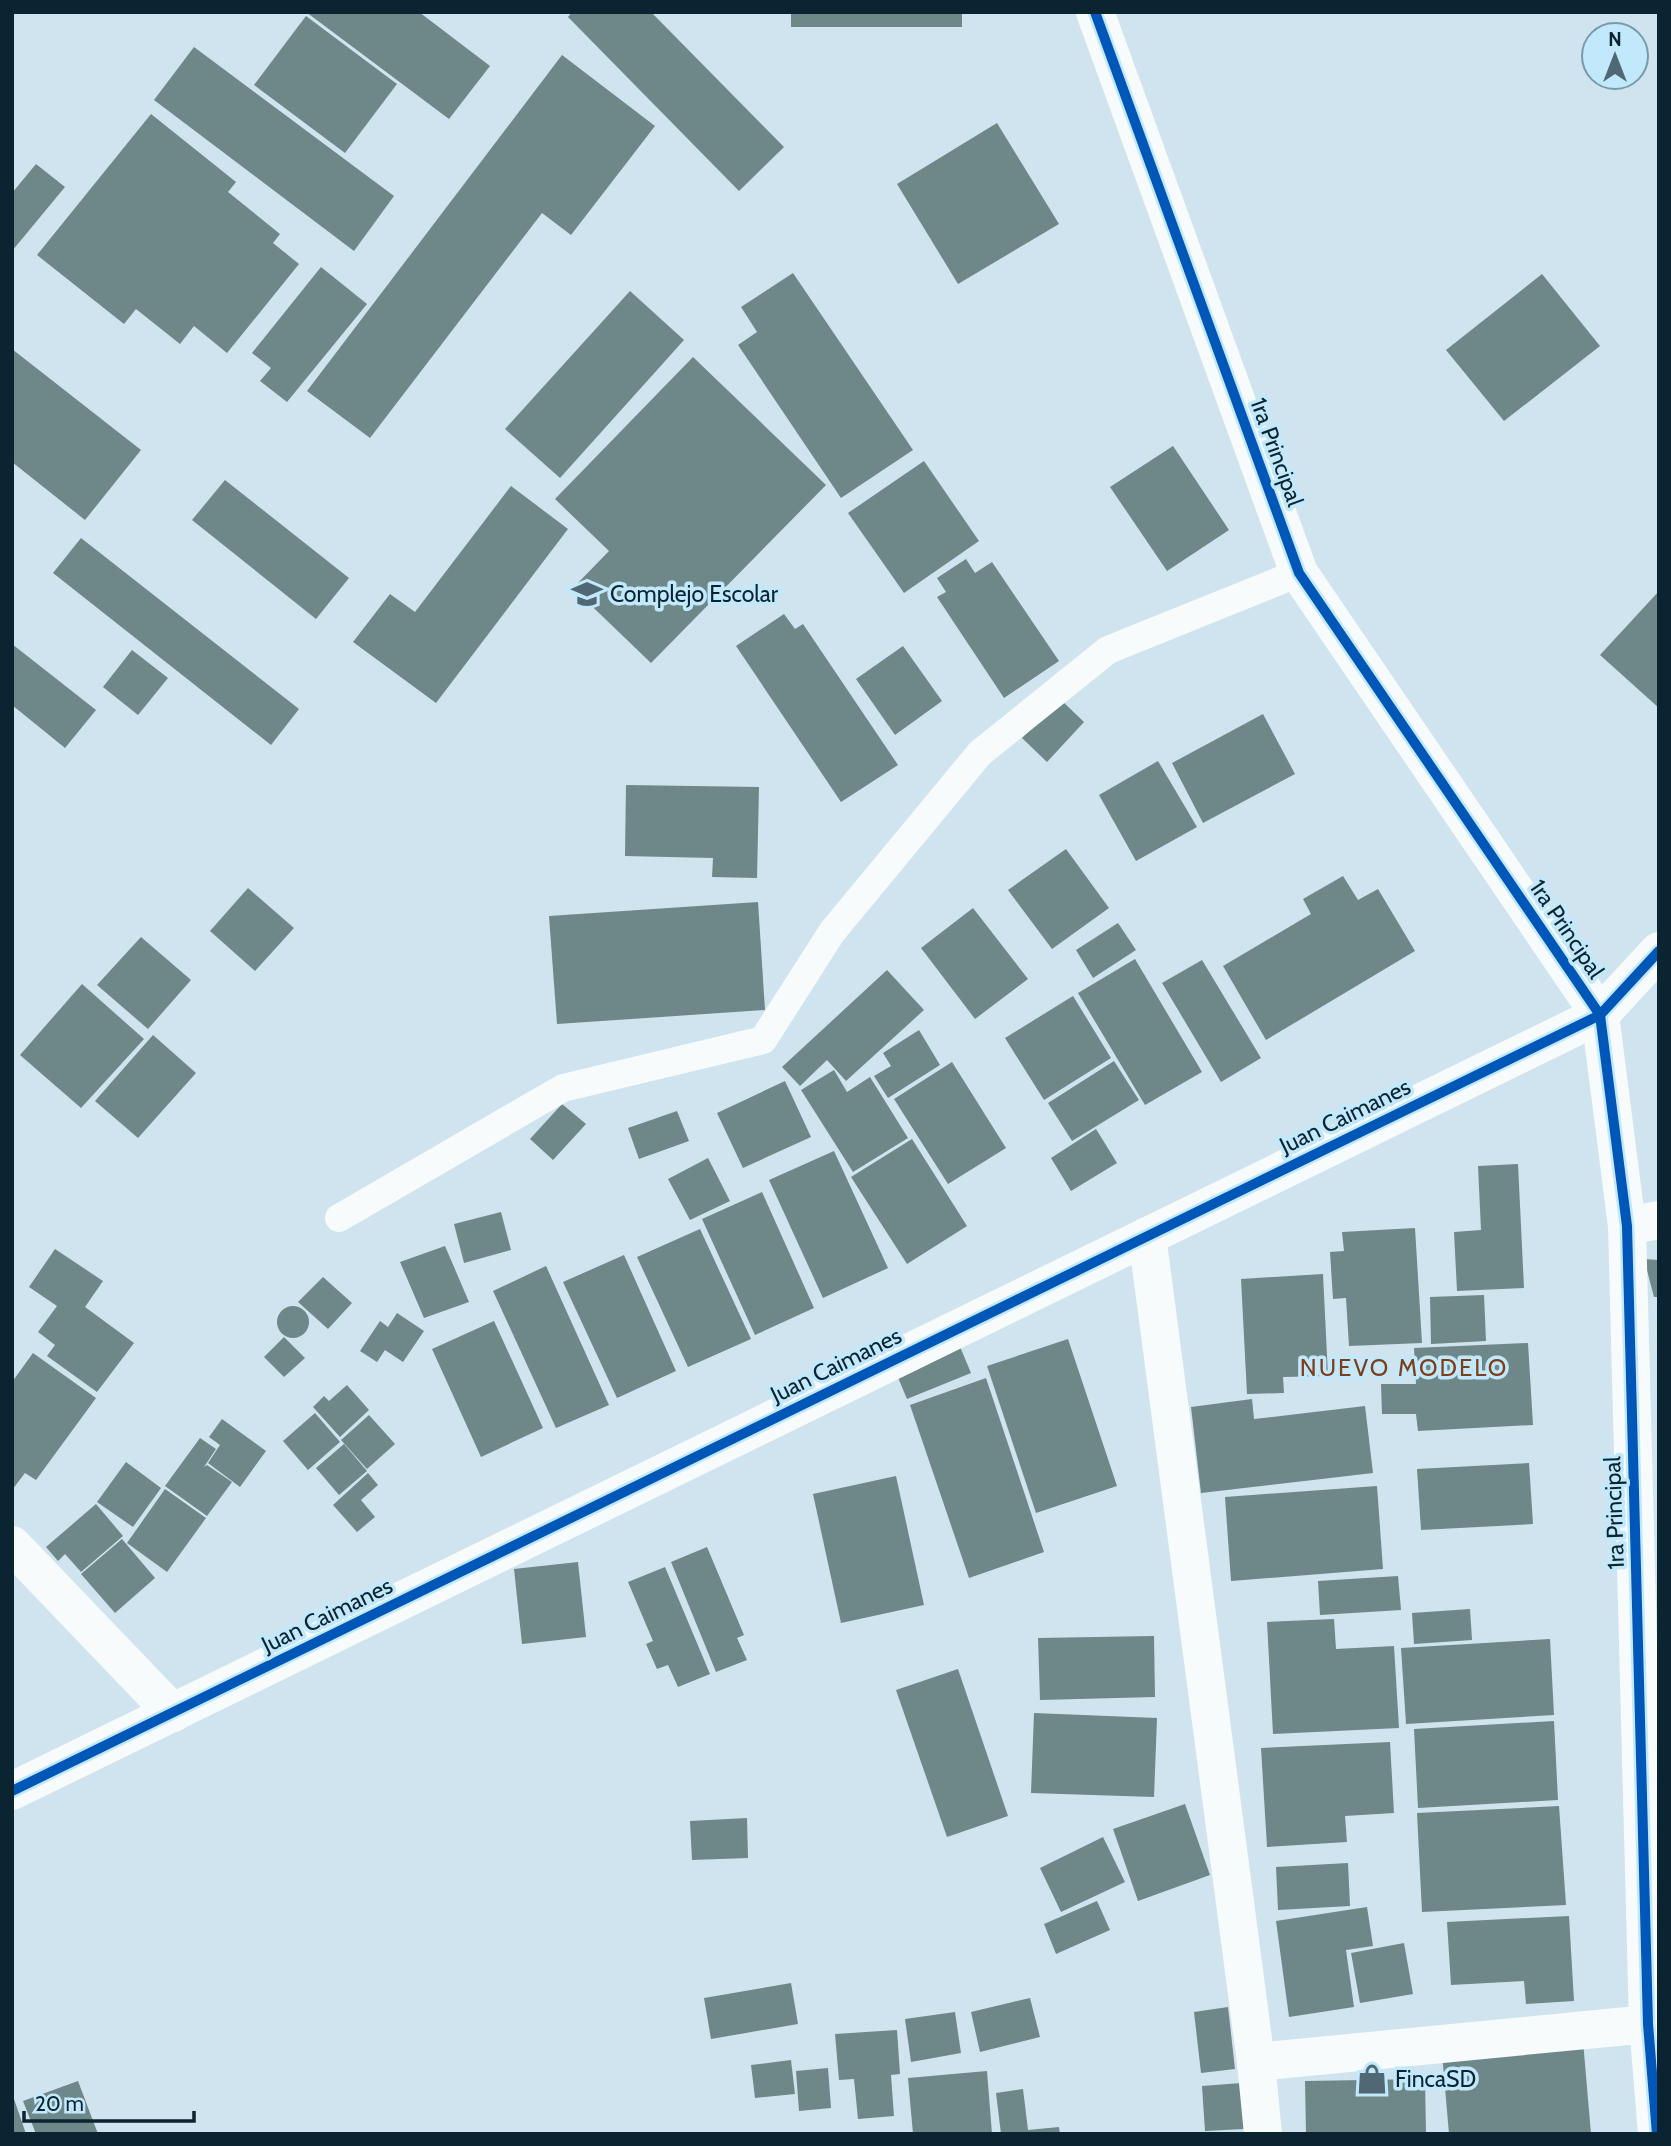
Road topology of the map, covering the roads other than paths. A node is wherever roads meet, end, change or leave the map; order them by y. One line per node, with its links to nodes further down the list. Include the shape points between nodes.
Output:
1 (1095, 12): 2 (street, 1ra Principal)
2 (1299, 573): 4 (street, 1ra Principal); 5 (lane, via 1108,650 980,753 832,932 762,1040 563,1088)
3 (1659, 951): 4 (street, Juan Caimanes)
4 (1600, 1015): 6 (street, 1ra Principal); 7 (street, Juan Caimanes)
5 (339, 1219)
6 (1643, 1223): 11 (street, 1ra Principal)
7 (1147, 1236): 9 (street, Juan Caimanes); 12 (street)
8 (12, 1545): 9 (street)
9 (173, 1713): 10 (street, Juan Caimanes)
10 (12, 1791)
11 (1648, 2024): 12 (street); 14 (street, 1ra Principal)
12 (1256, 2062): 13 (street)
13 (1263, 2134)
14 (1657, 2134)

